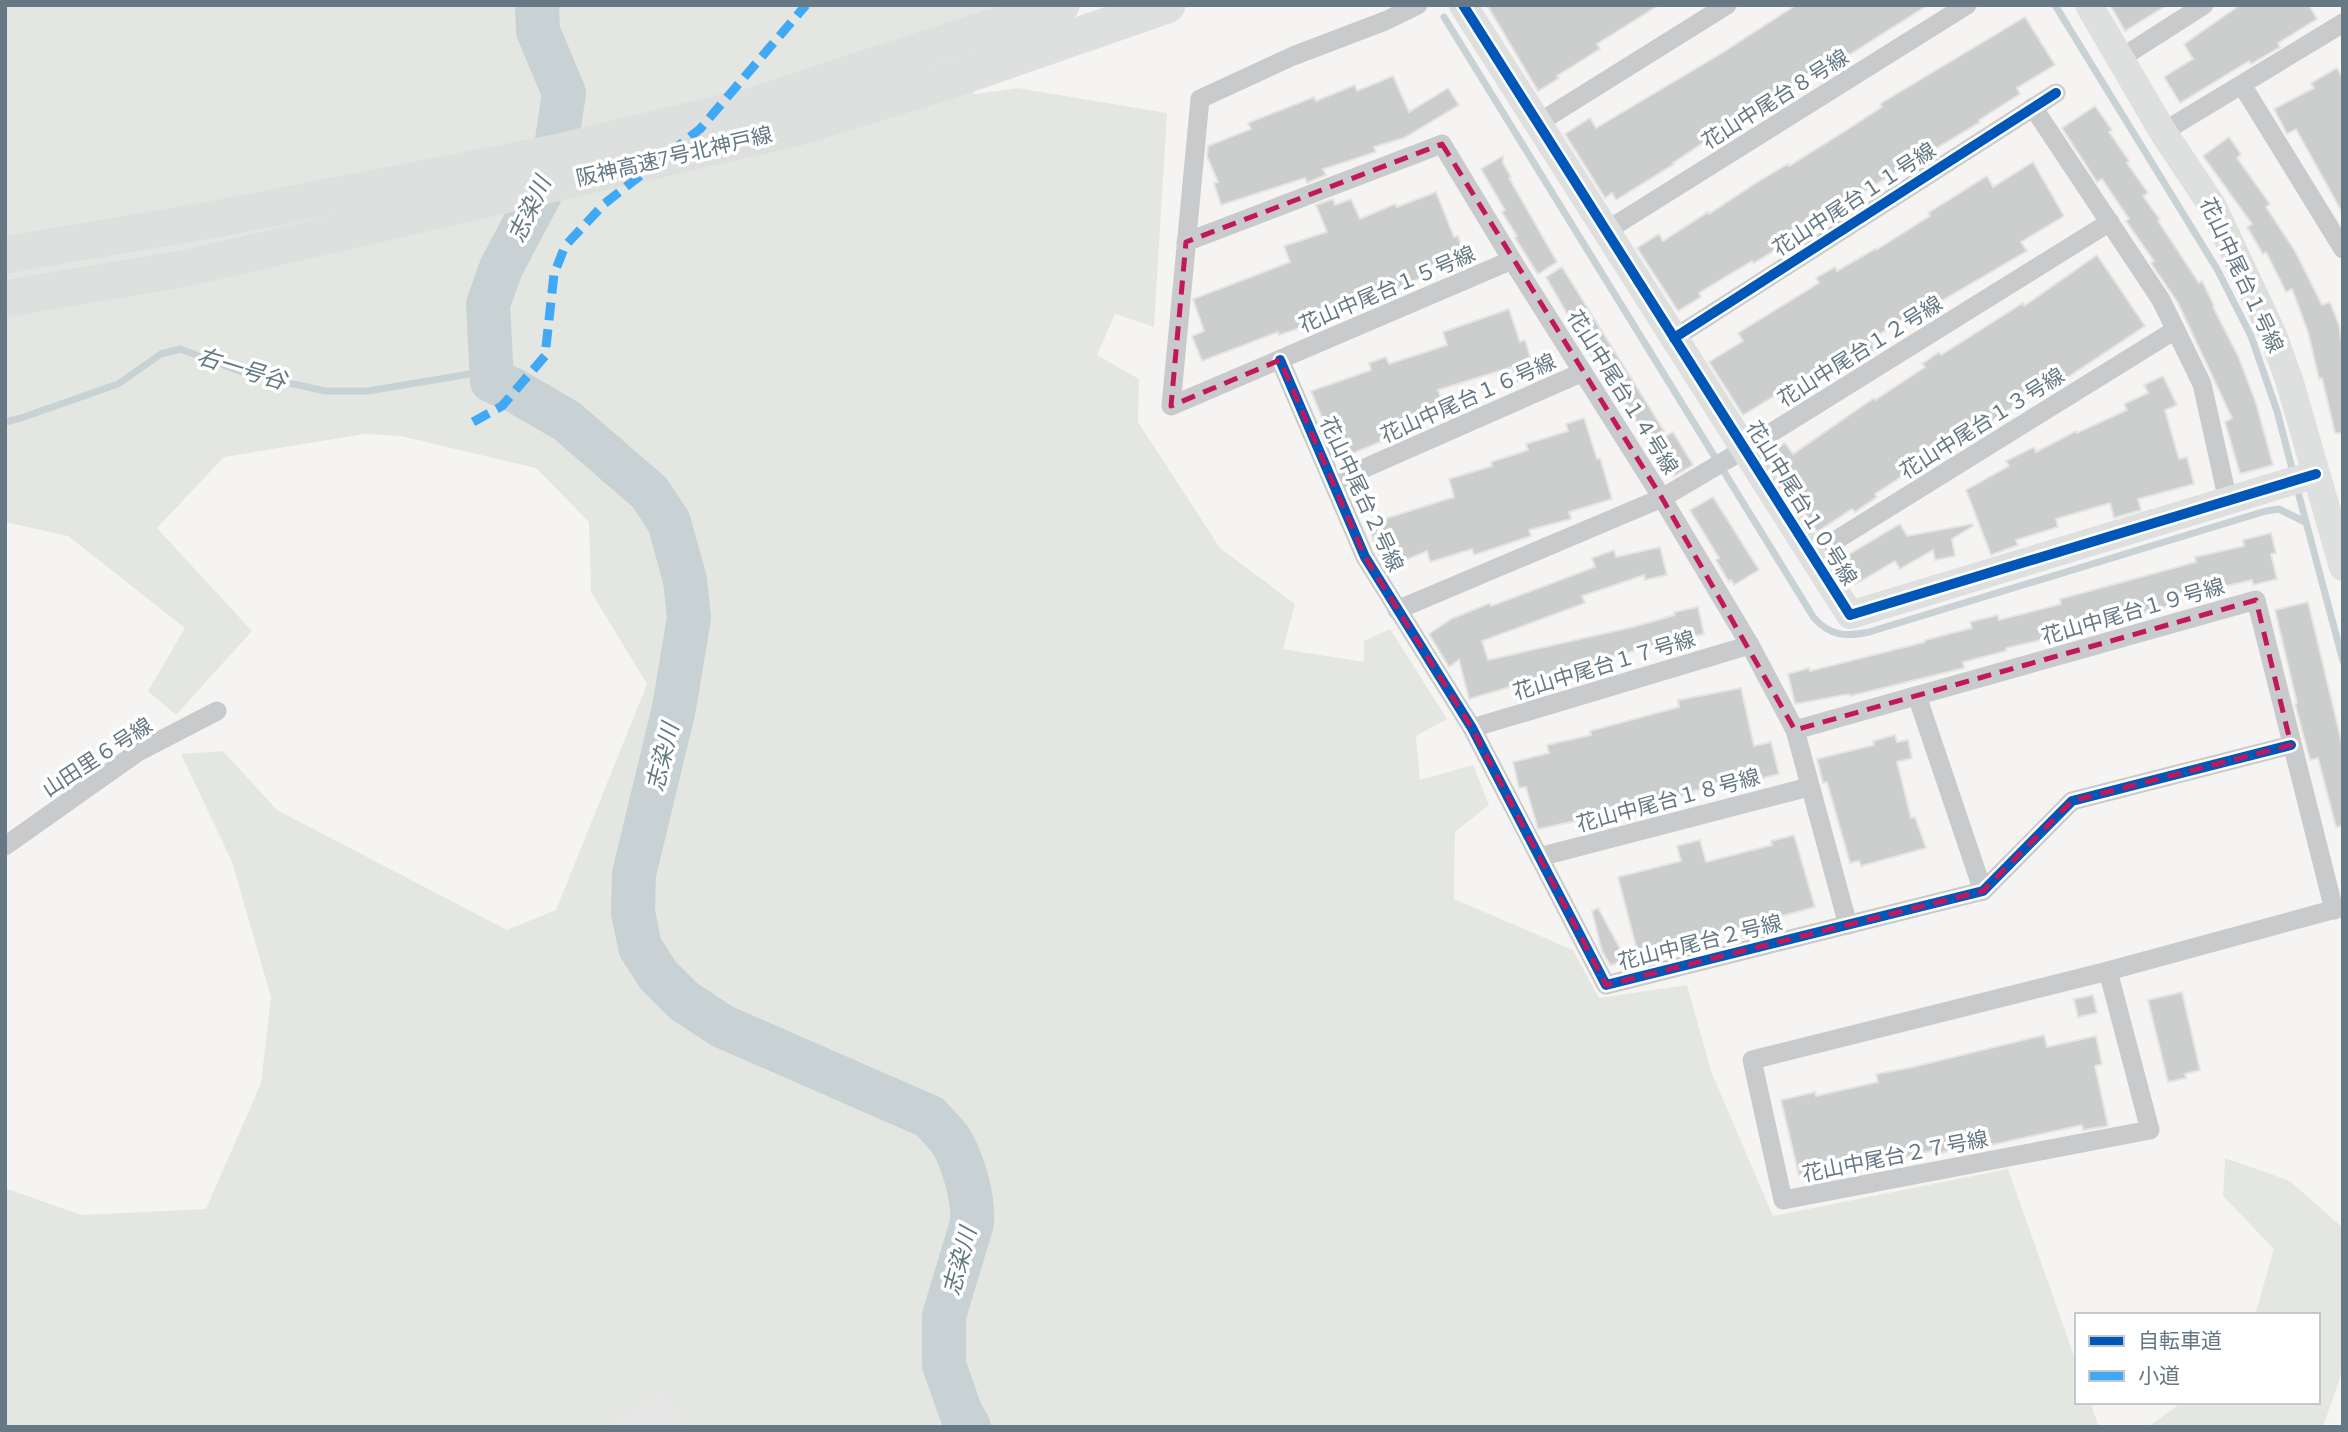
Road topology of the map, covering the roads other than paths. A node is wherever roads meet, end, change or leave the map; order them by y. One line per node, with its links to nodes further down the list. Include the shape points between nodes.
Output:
1 (1061, 5): 20 (highway, 阪神高速7号北神戸線, via 751,106 568,149)
2 (1418, 5): 18 (street, via 1200,99)
3 (1463, 5): 14 (street, 花山中尾台１０号線)
4 (1727, 5): 14 (street)
5 (1967, 5): 17 (street, 花山中尾台８号線)
6 (2089, 5): 10 (street, 花山中尾台１号線)
7 (2204, 5): 10 (street)
8 (1151, 12): 22 (highway, 阪神高速7号北神戸線, via 795,128 182,270)
9 (2343, 23): 11 (street)
10 (2121, 58): 15 (street, 花山中尾台１号線)
11 (2242, 85): 15 (street); 19 (street)
12 (2056, 93): 13 (street, 花山中尾台１１号線)
13 (2033, 107): 16 (street); 26 (street, 花山中尾台１１号線)
14 (1538, 123): 17 (street, 花山中尾台１０号線)
15 (2164, 132): 30 (street, 花山中尾台１号線, via 2213,207 2273,335)
16 (2110, 222): 25 (street); 29 (street, 花山中尾台１２号線)
17 (1606, 231): 26 (street, 花山中尾台１０号線)
18 (1186, 242): 21 (street, 花山中尾台１４号線, via 1442,144); 27 (street, via 1171,406)
19 (2343, 249)
20 (7, 255)
21 (1512, 260): 27 (street, 花山中尾台１５号線); 28 (street, 花山中尾台１４号線)
22 (41, 292): 23 (highway, 阪神高速7号北神戸線); 24 (highway)
23 (5, 299)
24 (5, 311)
25 (2175, 330): 33 (street, via 2202,384); 34 (street, 花山中尾台１３号線)
26 (1674, 338): 29 (street, 花山中尾台１０号線)
27 (1280, 360): 31 (street, 花山中尾台２号線)
28 (1583, 372): 31 (street, 花山中尾台１６号線); 32 (street, 花山中尾台１４号線)
29 (1740, 452): 32 (street, 花山中尾台１２号線); 34 (street, 花山中尾台１０号線)
30 (2313, 475): 33 (street, 花山中尾台１０号線); 35 (street, 花山中尾台１号線)
31 (1333, 482): 36 (street, 花山中尾台２号線, via 1365,557)
32 (1662, 498): 36 (street, 花山中尾台１２号線); 37 (street, 花山中尾台１４号線)
33 (2228, 501): 34 (street, 花山中尾台１０号線, via 1850,615)
34 (1812, 555)
35 (2343, 568)
36 (1397, 610): 40 (street, 花山中尾台２号線)
37 (1750, 645): 40 (street, 花山中尾台１７号線); 41 (street, 花山中尾台１４号線)
38 (1917, 696): 41 (street, 花山中尾台１９号線); 42 (street, 花山中尾台１９号線, via 2256,600); 46 (street)
39 (217, 711): 44 (street, 山田里６号線, via 138,752)
40 (1472, 728): 45 (street, 花山中尾台２号線)
41 (1795, 730): 43 (street, 花山中尾台１４号線)
42 (2291, 745): 46 (street, via 2072,802); 47 (street, 花山中尾台１９号線)
43 (1809, 787): 45 (street, 花山中尾台１８号線); 48 (street, 花山中尾台１４号線)
44 (5, 846)
45 (1539, 857): 48 (street, 花山中尾台２号線, via 1606,985)
46 (1983, 891): 48 (street, 花山中尾台２号線)
47 (2338, 909): 49 (street, 花山中尾台２７号線)
48 (1848, 925)
49 (2108, 971): 49 (street, 花山中尾台２７号線, via 1752,1060 1783,1200 2150,1130)

